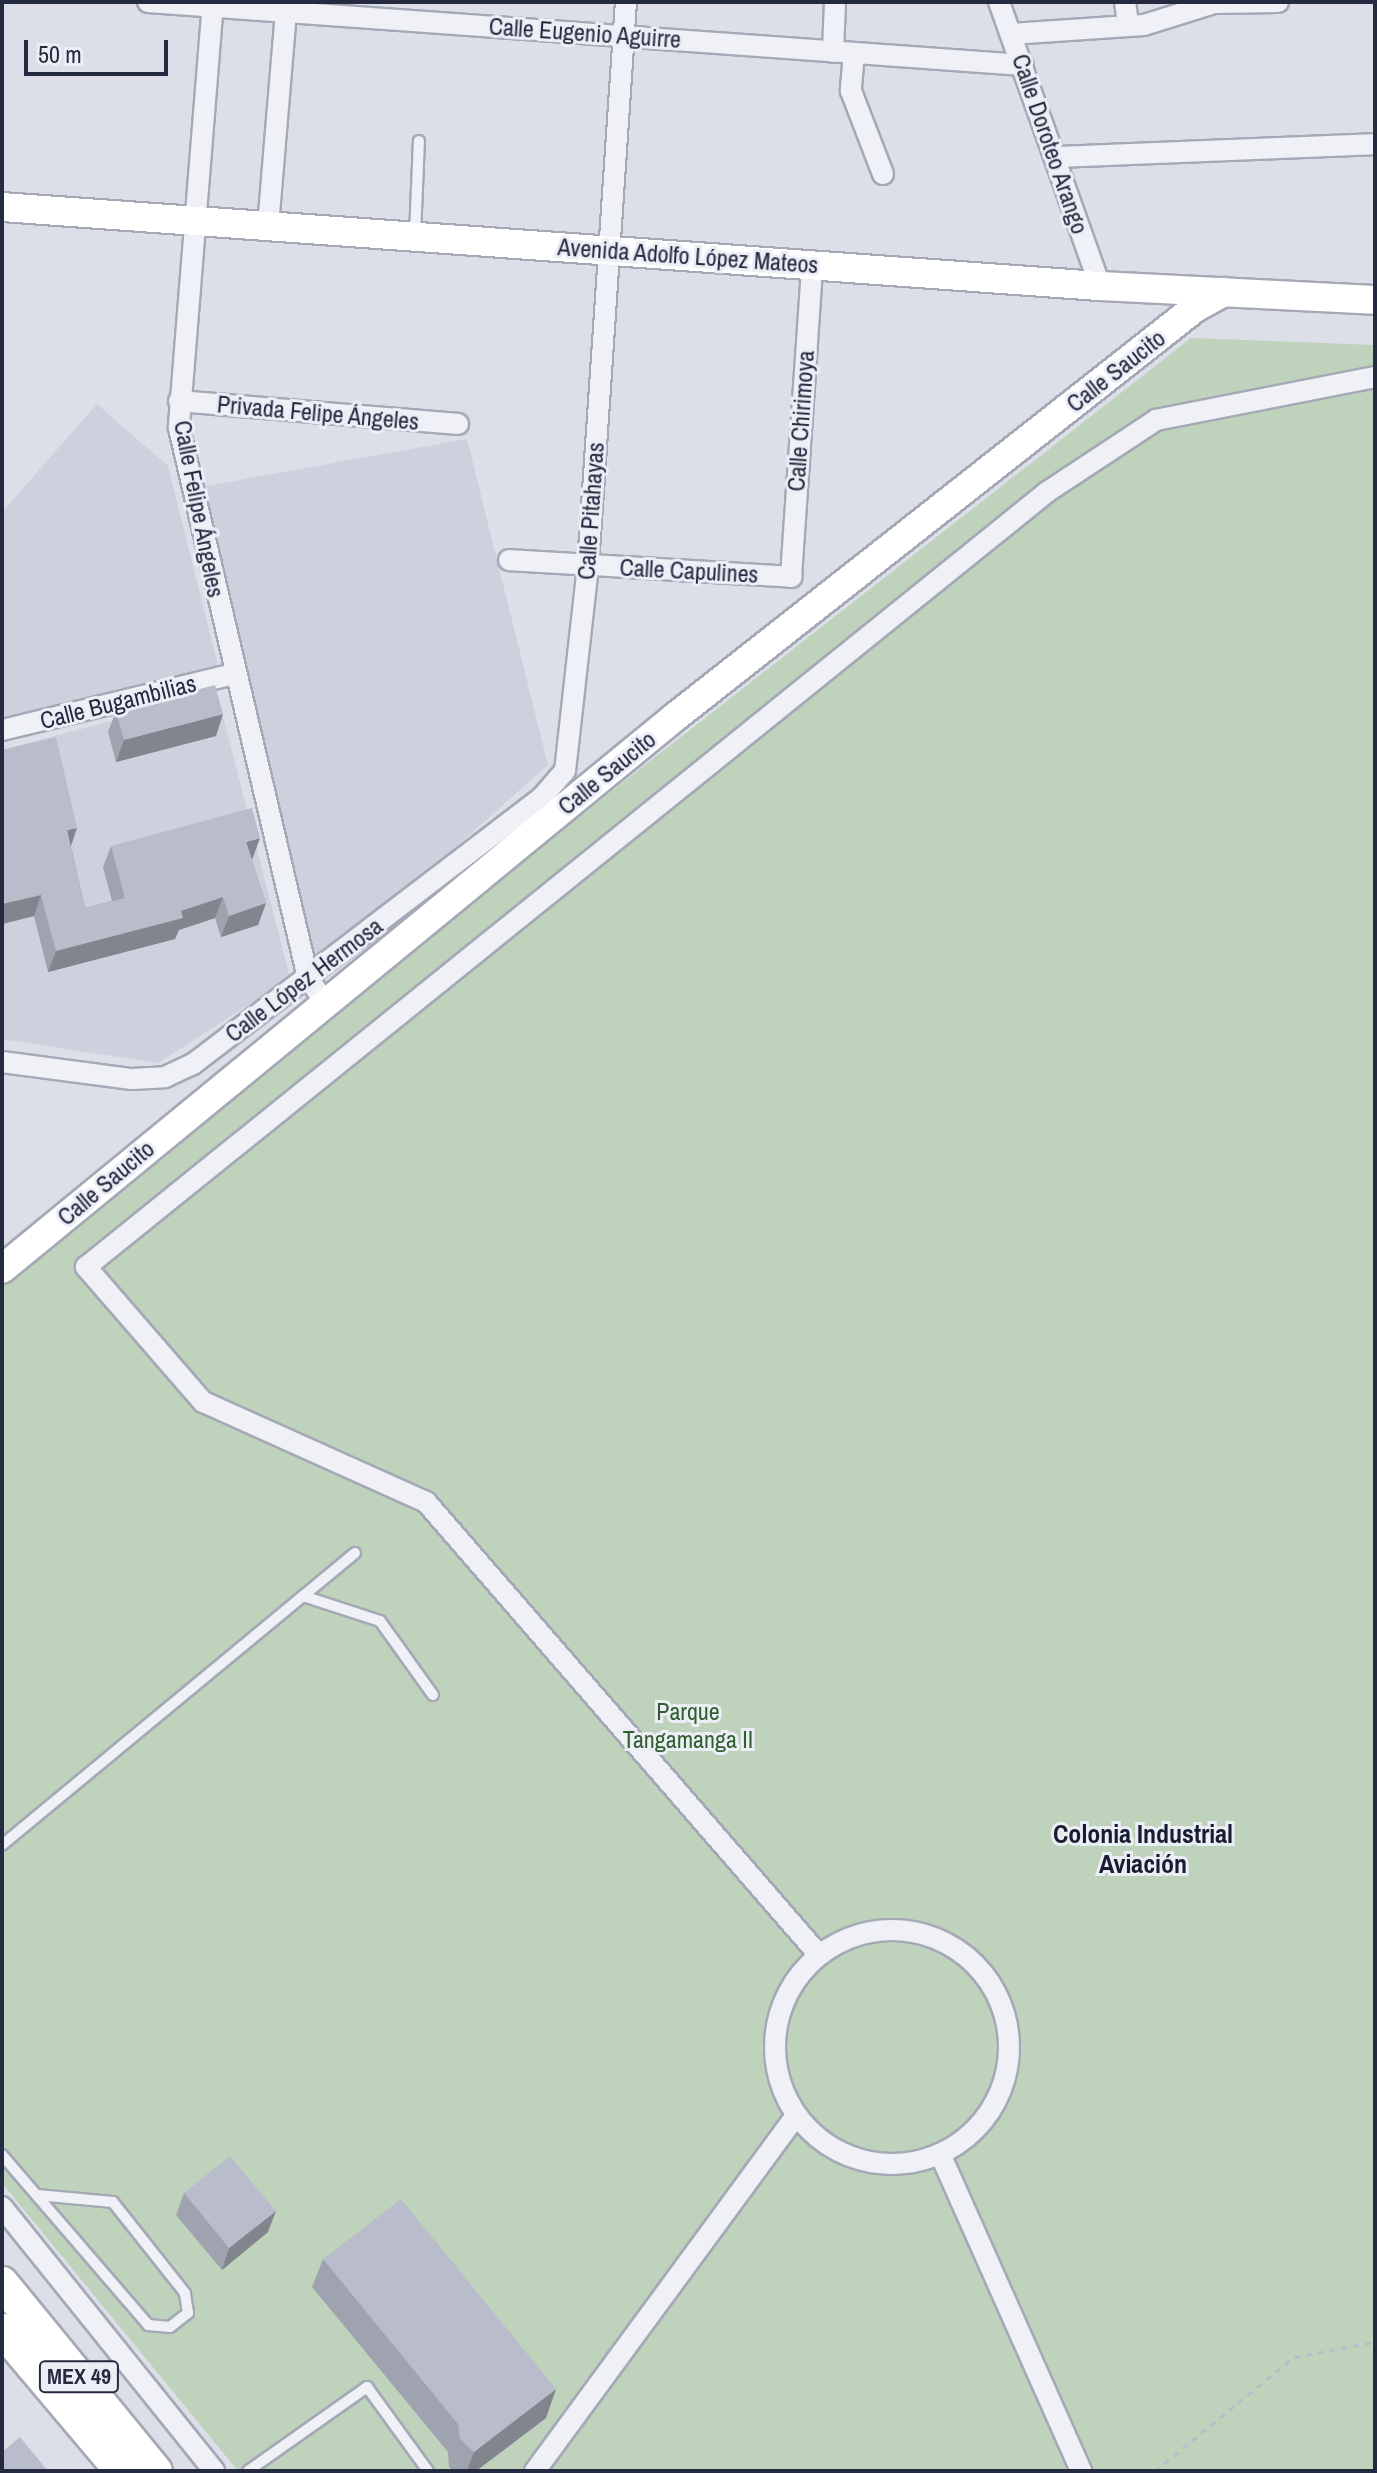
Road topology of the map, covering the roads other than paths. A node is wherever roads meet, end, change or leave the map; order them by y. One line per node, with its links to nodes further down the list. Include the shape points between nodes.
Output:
1 (148, 2): 8 (street, Calle Eugenio Aguirre)
2 (626, 2): 12 (street, Calle Pitahayas)
3 (835, 2): 13 (street)
4 (999, 2): 11 (street, Calle Doroteo Arango)
5 (1125, 2): 10 (street)
6 (1278, 2): 7 (street)
7 (1231, 3): 10 (street, via 1214,3 1144,25)
8 (213, 4): 9 (street, Calle Eugenio Aguirre); 21 (street, Calle Felipe Ángeles)
9 (286, 11): 12 (street, Calle Eugenio Aguirre); 22 (street)
10 (1128, 24): 11 (street)
11 (1011, 34): 15 (street, Calle Doroteo Arango)
12 (624, 36): 13 (street, Calle Eugenio Aguirre); 24 (street, Calle Pitahayas)
13 (833, 52): 14 (street, Calle Eugenio Aguirre)
14 (854, 53): 15 (street, Calle Eugenio Aguirre); 19 (street, via 851,91)
15 (1023, 65): 18 (street, Calle Doroteo Arango)
16 (419, 141): 23 (lane)
17 (1375, 144): 18 (street)
18 (1055, 157): 26 (street, Calle Doroteo Arango)
19 (883, 174)
20 (2, 207): 21 (street, Avenida Adolfo López Mateos)
21 (196, 222): 22 (street, Avenida Adolfo López Mateos); 32 (street, Calle Felipe Ángeles)
22 (268, 226): 23 (street, Avenida Adolfo López Mateos)
23 (415, 237): 24 (street, Avenida Adolfo López Mateos)
24 (608, 250): 25 (street, Avenida Adolfo López Mateos); 35 (street, Calle Pitahayas)
25 (812, 266): 26 (street, Avenida Adolfo López Mateos); 36 (street, Calle Chirimoya)
26 (1100, 286): 27 (street, Avenida Adolfo López Mateos)
27 (1143, 288): 28 (street, Avenida Adolfo López Mateos); 30 (street, via 1164,310)
28 (1224, 292): 29 (street, Avenida Adolfo López Mateos); 30 (street, Calle Saucito)
29 (1375, 300)
30 (1161, 336): 41 (street, Calle Saucito, via 675,717)
31 (1375, 377): 48 (street, via 1156,420 1047,492 86,1267 203,1402 426,1502)
32 (179, 401): 33 (street, Privada Felipe Ángeles); 37 (street, Calle Felipe Ángeles, via 188,476)
33 (458, 424)
34 (509, 560): 35 (street, Calle Capulines)
35 (588, 565): 36 (street, Calle Capulines); 39 (street, Calle Pitahayas)
36 (791, 577)
37 (233, 674): 38 (street, Calle Bugambilias); 40 (street, Calle Felipe Ángeles)
38 (2, 730)
39 (565, 771): 40 (street, Calle López Hermosa, via 543,796)
40 (308, 978): 41 (street, Calle Felipe Ángeles); 42 (street, Calle López Hermosa, via 193,1064 165,1077 132,1079)
41 (324, 1001): 43 (street, Calle Saucito)
42 (2, 1062)
43 (2, 1269)
44 (355, 1553): 45 (lane)
45 (303, 1596): 46 (lane, via 380,1621); 47 (lane)
46 (433, 1695)
47 (2, 1845)
48 (819, 1955): 49 (street, via 796,1978 781,2006 774,2037 776,2068); 51 (street, via 846,1938 883,1930 920,1933 955,1948 983,1973 1002,2005 1010,2037 1008,2071 997,2102 977,2129)
49 (796, 2116): 51 (street, via 820,2141 851,2158 884,2165); 62 (street)
50 (2, 2155): 52 (lane)
51 (941, 2156): 63 (street)
52 (37, 2195): 52 (lane, via 113,2202 185,2293 188,2313 170,2327 148,2325)
53 (2, 2207): 57 (street)
54 (2, 2283): 56 (main road, MEX 49)
55 (2, 2330): 56 (main road, MEX 49)
56 (77, 2396): 58 (main road, MEX 49); 59 (main road, MEX 49)
57 (208, 2469)
58 (121, 2471)
59 (156, 2471)
60 (248, 2471): 61 (lane, via 367,2387)
61 (428, 2471)
62 (535, 2471)
63 (1081, 2471)

